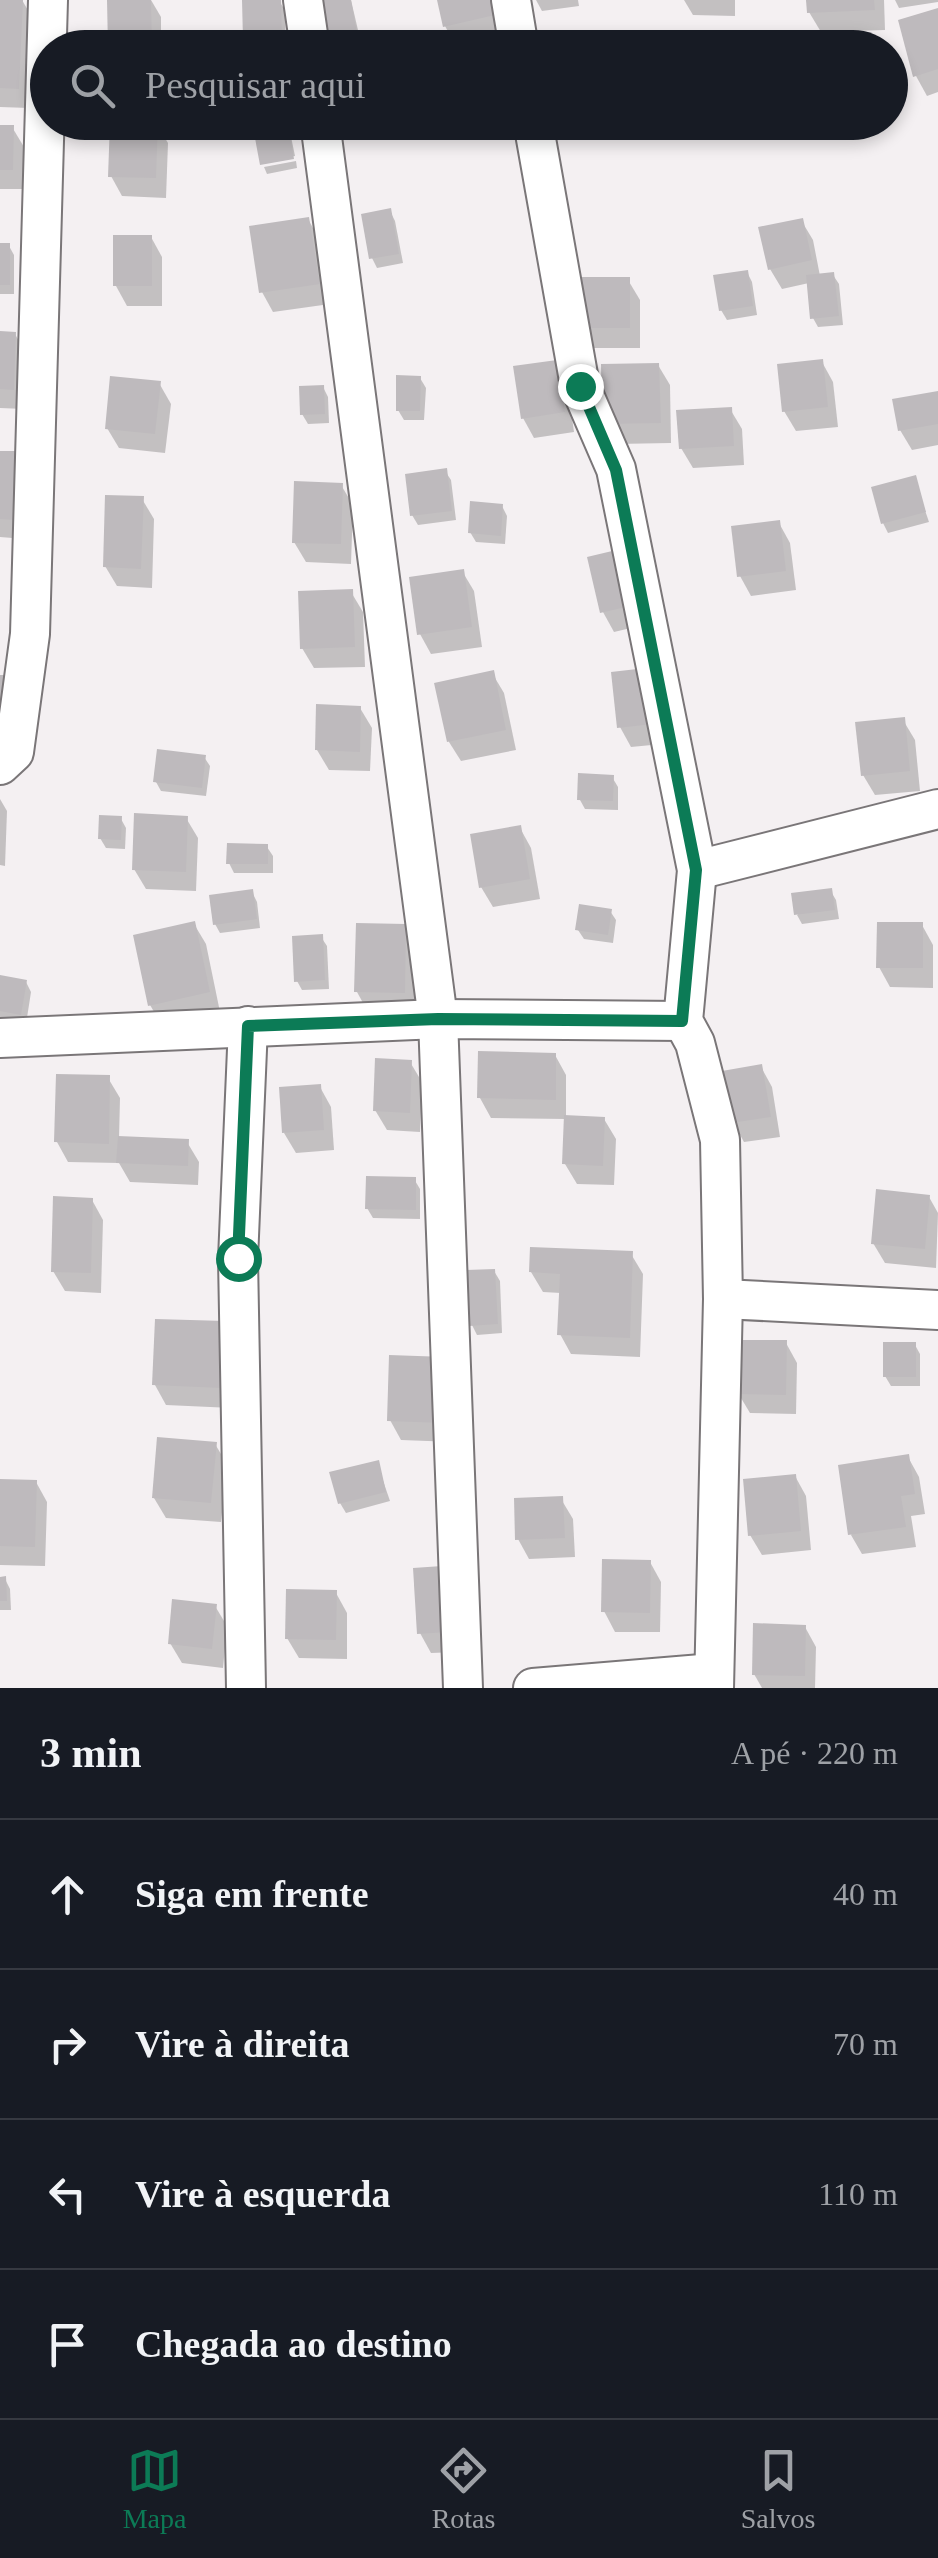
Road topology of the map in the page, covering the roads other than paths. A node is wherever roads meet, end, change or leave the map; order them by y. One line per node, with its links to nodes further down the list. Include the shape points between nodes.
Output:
1 (48, 0): 4 (street)
2 (304, 0): 5 (street)
3 (511, 0): 6 (street)
4 (47, 30)
5 (308, 30)
6 (516, 30)
7 (44, 140): 10 (street, via 30,634 14,752)
8 (322, 140): 13 (street)
9 (536, 140): 12 (street, via 580,386 616,470)
10 (0, 765)
11 (938, 809): 12 (street)
12 (696, 870): 14 (street)
13 (438, 1019): 14 (street); 15 (street); 21 (street)
14 (682, 1021): 17 (street, via 695,1043 720,1140)
15 (248, 1026): 16 (street); 20 (street, via 238,1258)
16 (0, 1038)
17 (723, 1299): 18 (street); 19 (street)
18 (938, 1310)
19 (714, 1680): 22 (street)
20 (246, 1688)
21 (464, 1688)
22 (534, 1688)

